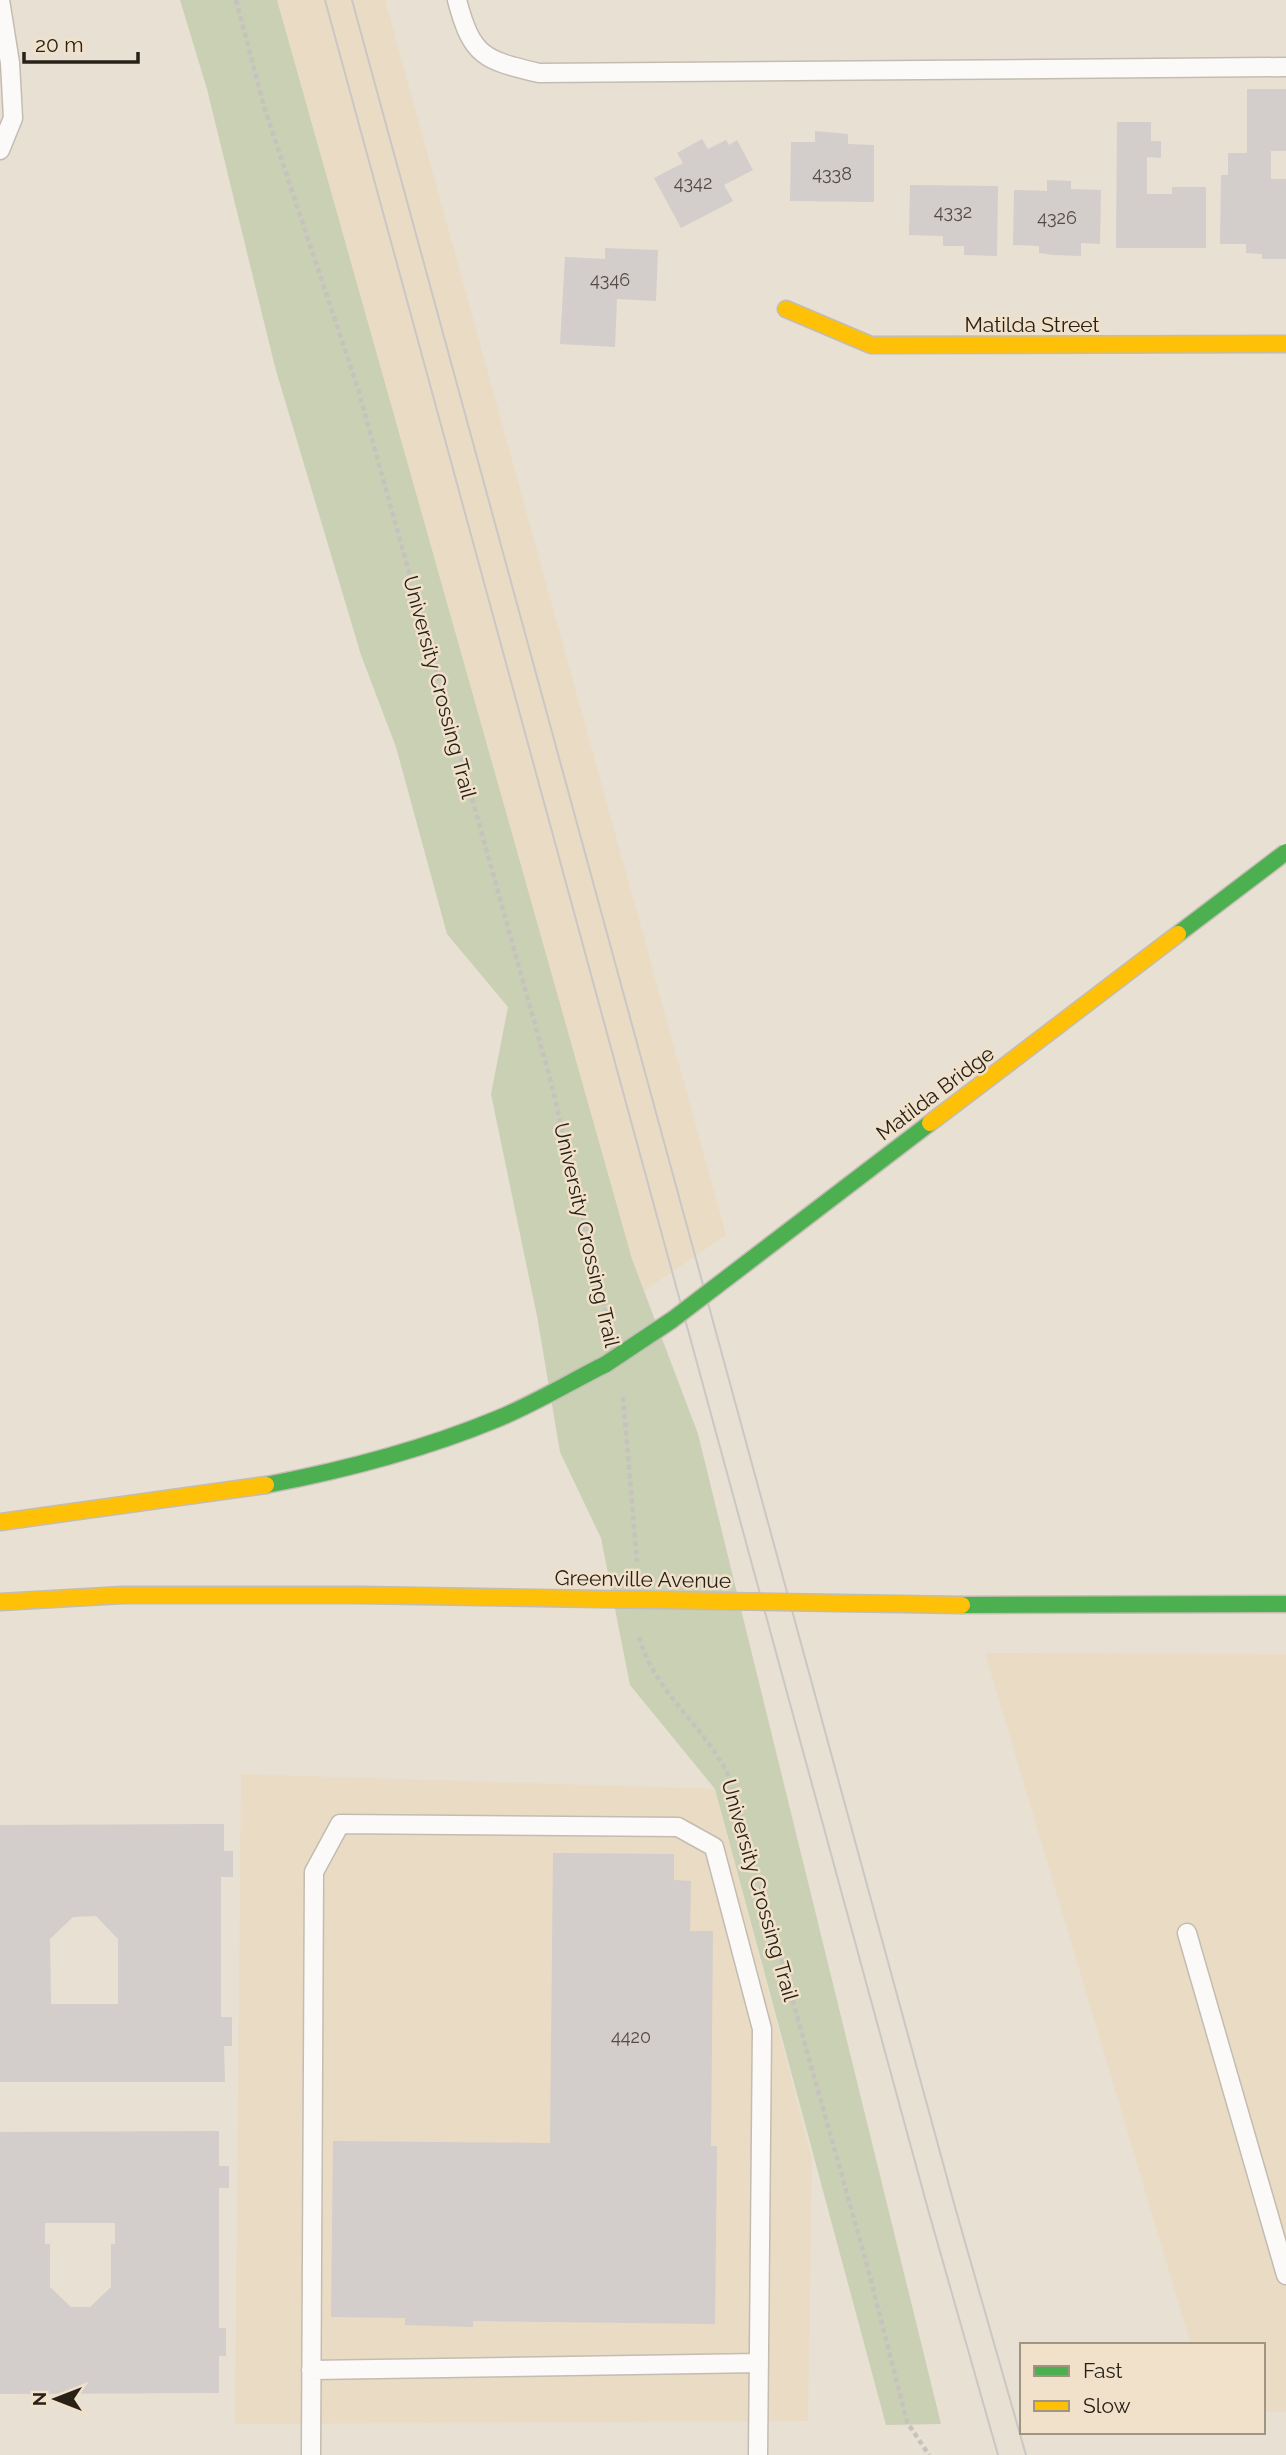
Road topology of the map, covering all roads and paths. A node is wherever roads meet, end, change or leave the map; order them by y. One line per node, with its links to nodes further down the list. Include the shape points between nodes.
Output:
1 (0, 0): 5 (lane, via 13,118)
2 (236, 0): 9 (path, University Crossing Trail, via 276,145 358,389 551,1082)
3 (457, 0): 4 (lane, via 467,35 494,63 539,73)
4 (1286, 66)
5 (0, 150)
6 (786, 309): 7 (main road, Matilda Street, via 871,345)
7 (1286, 344)
8 (1286, 852): 11 (main road, Matilda Bridge, bridge, via 672,1320 606,1364 497,1420 371,1463 245,1490)
9 (609, 1327)
10 (622, 1393): 12 (path)
11 (0, 1522)
12 (637, 1571)
13 (0, 1602): 14 (main road, Greenville Avenue, bridge, via 123,1595 359,1595 962,1605)
14 (1286, 1604)
15 (639, 1625): 22 (path, University Crossing Trail, via 650,1668 720,1754 731,1781 907,2422)
16 (1187, 1933): 17 (lane)
17 (1286, 2275)
18 (759, 2363): 19 (lane); 19 (lane, via 762,2029 714,1847 678,1827 340,1825 314,1871); 21 (lane)
19 (311, 2370): 20 (lane)
20 (311, 2455)
21 (758, 2455)
22 (929, 2455)

